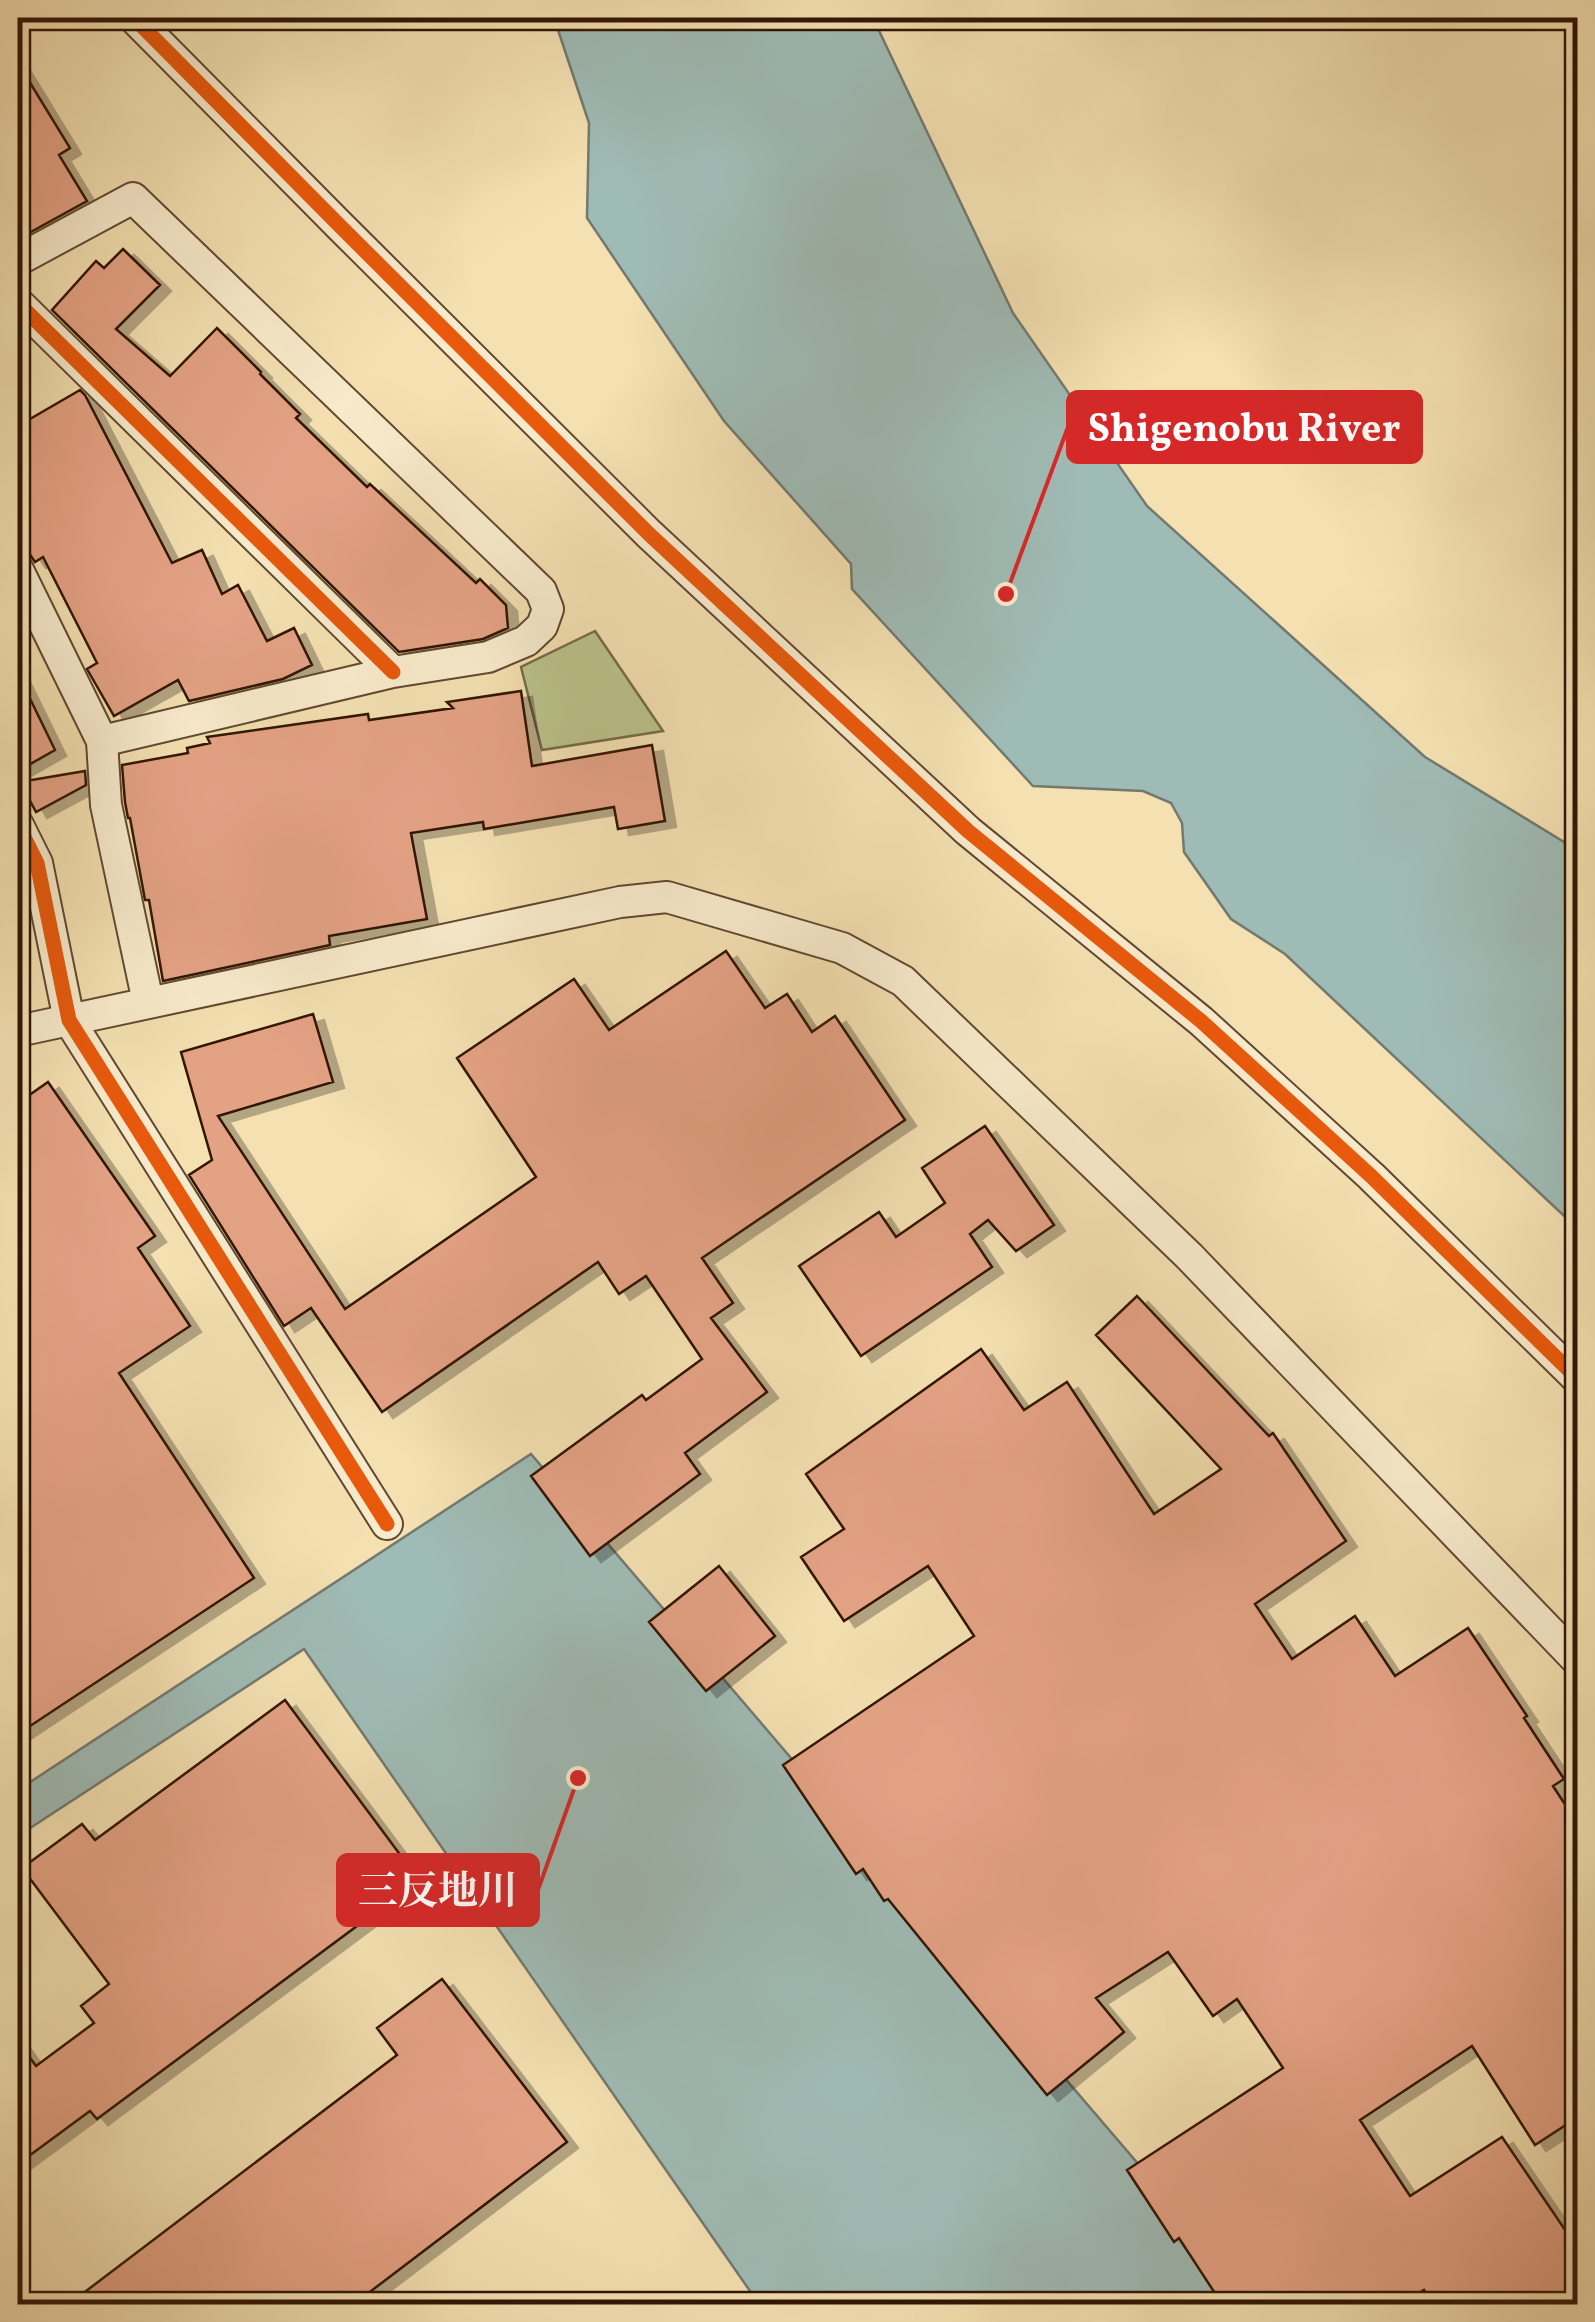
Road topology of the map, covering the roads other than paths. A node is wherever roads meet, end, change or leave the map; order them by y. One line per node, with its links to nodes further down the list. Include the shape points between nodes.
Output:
1 (134, 18): 11 (street, via 690,572 968,831 1201,1021)
2 (18, 260): 5 (street, via 133,198 541,590 548,609 526,641 488,657)
3 (18, 303): 5 (street)
4 (18, 570): 6 (street)
5 (394, 672): 6 (street)
6 (102, 741): 8 (street, via 106,806)
7 (18, 824): 9 (street, via 37,863)
8 (148, 1002): 9 (street); 13 (street, via 620,902 667,898 842,948 903,981 1189,1256)
9 (70, 1020): 10 (street); 12 (street)
10 (18, 1031)
11 (1578, 1380)
12 (387, 1524)
13 (1578, 1660)

